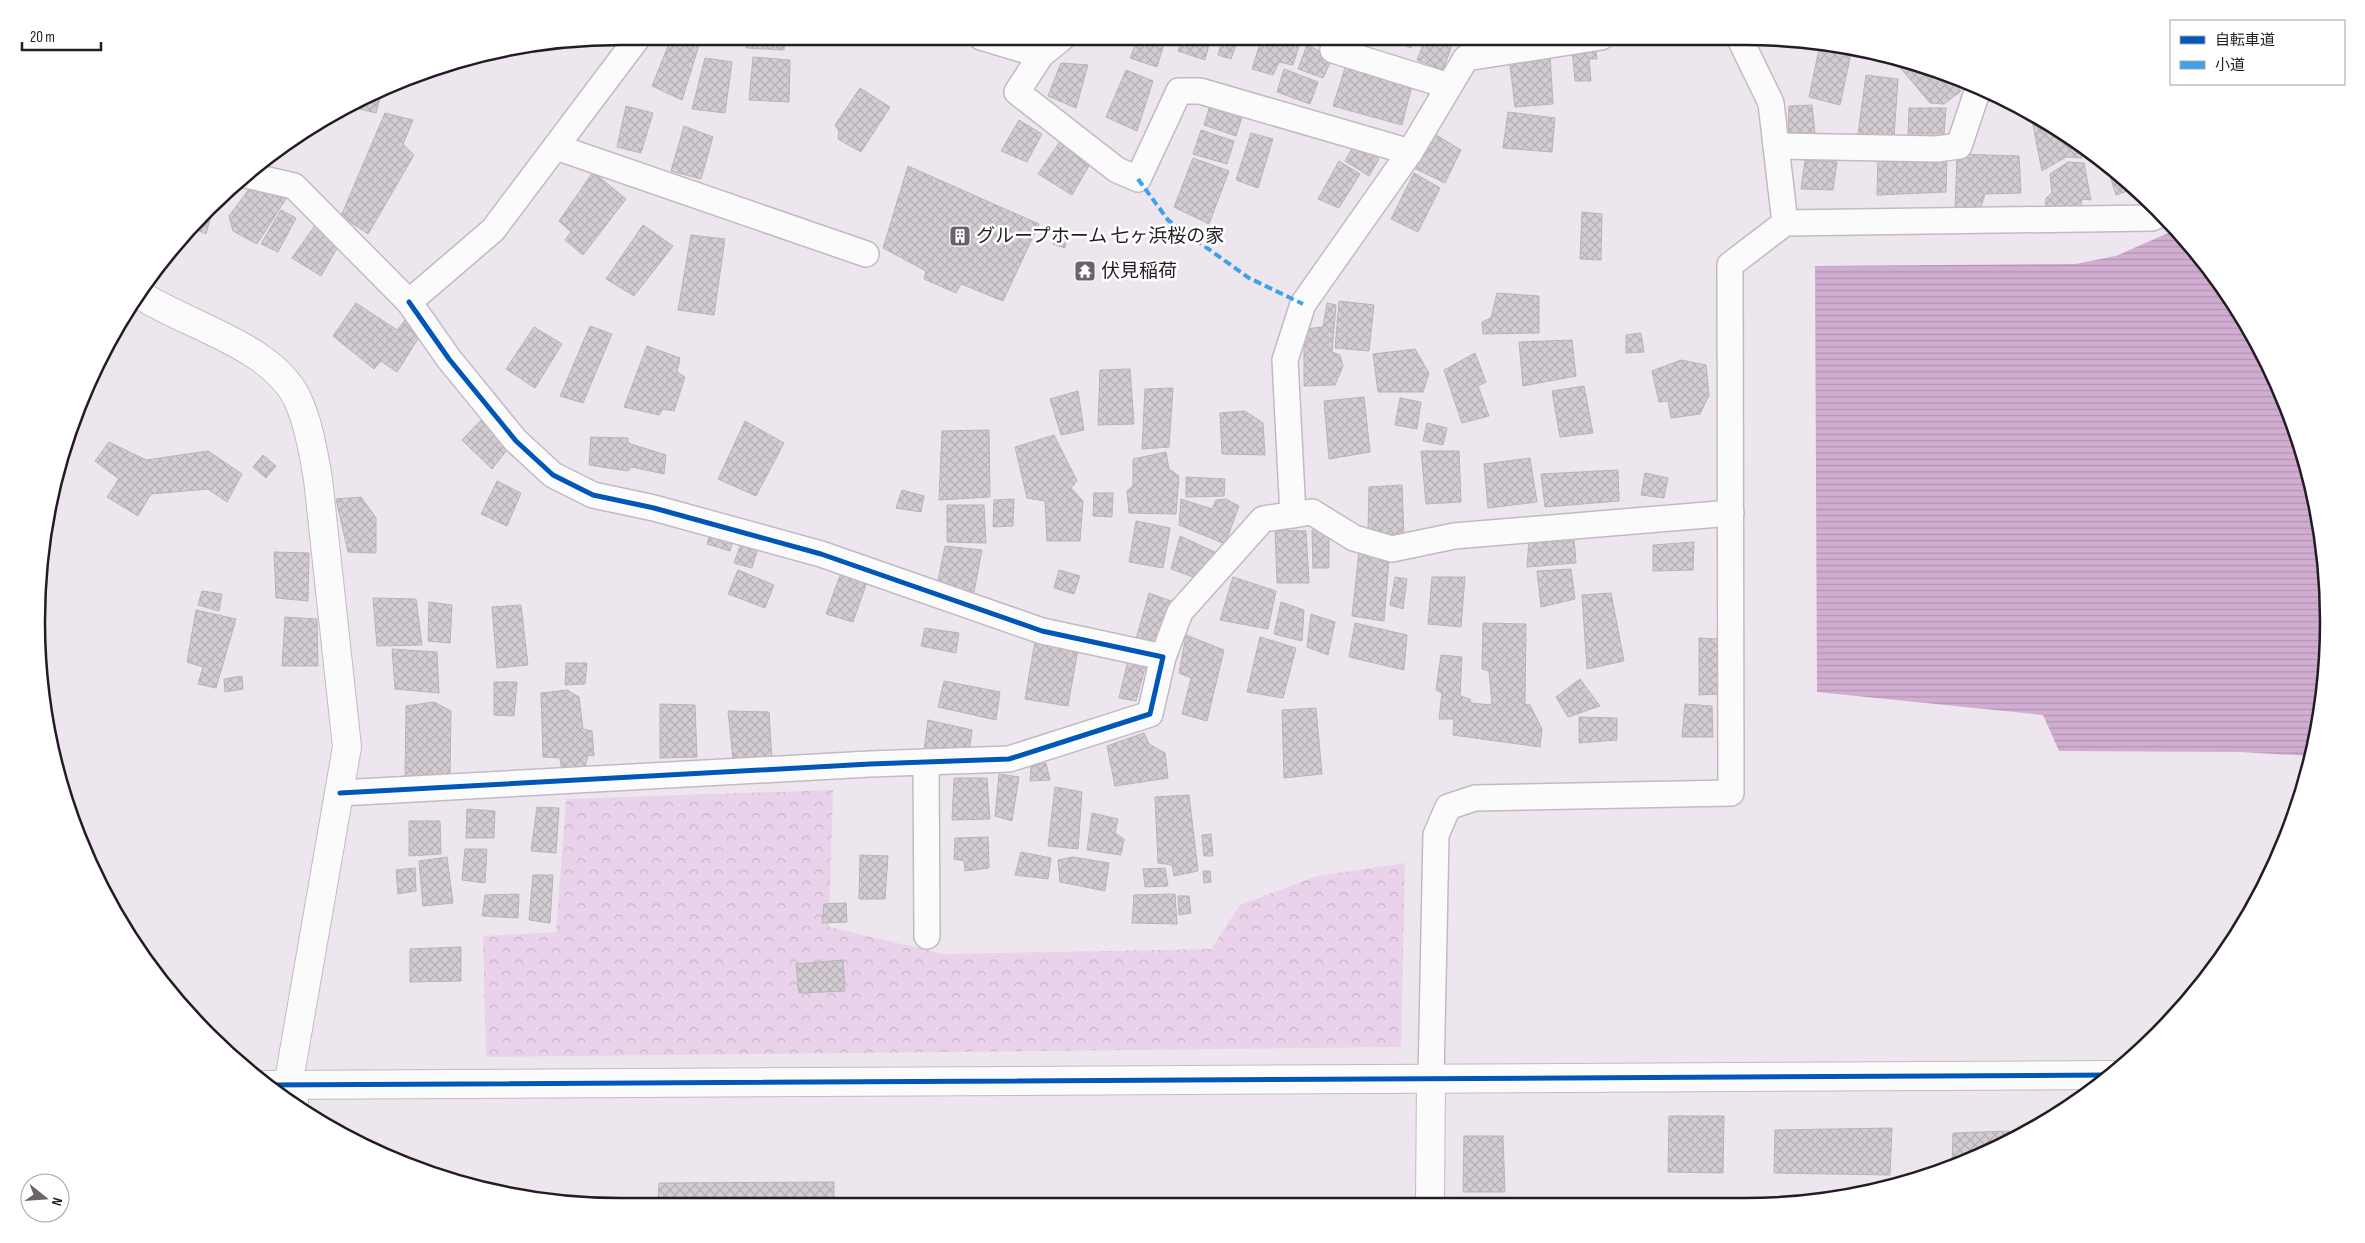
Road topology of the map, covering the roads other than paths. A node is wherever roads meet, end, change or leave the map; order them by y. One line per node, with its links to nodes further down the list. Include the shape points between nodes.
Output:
1 (632, 45): 10 (street)
2 (1008, 45): 7 (street)
3 (1053, 45): 7 (street)
4 (1550, 45): 8 (street, via 1466,58)
5 (1742, 45): 11 (street, via 1771,103)
6 (1333, 50): 8 (street)
7 (1041, 55): 12 (street, via 1017,92 1117,170 1138,179 1179,91 1200,91)
8 (1449, 86): 12 (street)
9 (1976, 95): 11 (street, via 1959,146 1938,149)
10 (556, 146): 16 (street); 18 (street, via 493,230)
11 (1776, 146): 15 (street)
12 (1410, 152): 20 (street, via 1303,304 1285,360)
13 (255, 177): 18 (street, via 294,186)
14 (2154, 217): 15 (street)
15 (1785, 223): 19 (street, via 1730,265)
16 (866, 254)
17 (144, 298): 23 (street, via 248,350 274,368 296,397 311,436 348,747)
18 (410, 302): 21 (street, via 450,359 516,442 553,475 593,495 654,508 821,554 1042,631)
19 (1731, 513): 20 (street, via 1454,536 1392,549 1354,538 1312,512); 26 (street, via 1731,793 1475,798 1448,807 1436,835)
20 (1292, 515): 21 (street, via 1262,520 1180,612)
21 (1163, 657): 22 (street, via 1150,714 1009,759)
22 (926, 762): 23 (street); 24 (street)
23 (340, 793): 27 (street)
24 (927, 936)
25 (2099, 1075): 26 (street)
26 (1431, 1079): 28 (street); 29 (street)
27 (283, 1088)
28 (289, 1092)
29 (1430, 1198)

